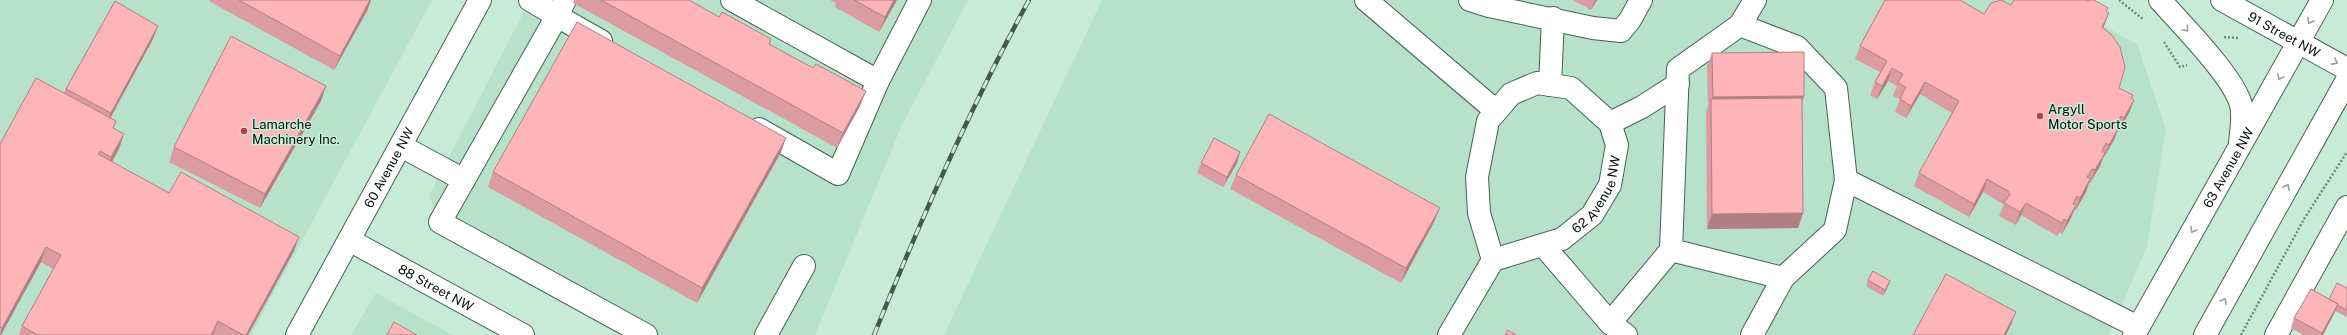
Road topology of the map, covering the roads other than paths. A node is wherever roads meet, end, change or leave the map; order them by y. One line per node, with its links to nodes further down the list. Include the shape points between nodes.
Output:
1 (480, 0): 25 (street, 60 Avenue NW)
2 (530, 0): 12 (street)
3 (732, 0): 19 (street)
4 (920, 0): 19 (street)
5 (1366, 0): 22 (street)
6 (1470, 0): 13 (street)
7 (1641, 0): 13 (street, via 1621,31 1592,28)
8 (1755, 0): 14 (street)
9 (2160, 0): 26 (street, one-way to 26, via 2205,51 2236,92 2242,107)
10 (2222, 0): 15 (street, 91 Street NW)
11 (2322, 0): 15 (street, 63 Avenue NW, one-way to 15)
12 (561, 8): 16 (street); 27 (street)
13 (1553, 18): 21 (street)
14 (1740, 25): 20 (street, via 1678,69); 28 (street, via 1797,47 1836,88)
15 (2298, 43): 17 (street, 91 Street NW, one-way to 17); 26 (street, 63 Avenue NW, one-way to 26)
16 (618, 50)
17 (2347, 68)
18 (2347, 80): 44 (street, one-way to 18)
19 (878, 81): 23 (street, via 838,174)
20 (1678, 84): 24 (street, via 1642,107); 32 (street)
21 (1550, 85): 22 (street, 62 Avenue NW, via 1537,83 1511,94); 24 (street, 62 Avenue NW, via 1572,88)
22 (1496, 111): 33 (street, 62 Avenue NW, via 1488,121 1478,177 1479,213)
23 (742, 120)
24 (1610, 123): 31 (street, 62 Avenue NW, via 1618,145 1610,185 1592,215 1562,239)
25 (401, 146): 27 (street); 30 (street, 60 Avenue NW)
26 (2240, 147): 37 (street, 63 Avenue NW, one-way to 37)
27 (464, 180): 40 (street, via 440,222)
28 (1846, 180): 35 (street, via 1835,230); 37 (street)
29 (2347, 207): 45 (street)
30 (349, 240): 38 (street, 60 Avenue NW); 39 (street, 88 Street NW)
31 (1543, 245): 33 (street, 62 Avenue NW); 36 (street)
32 (1671, 250): 35 (street); 36 (street)
33 (1493, 260): 42 (street)
34 (804, 266): 41 (street)
35 (1783, 278): 43 (street)
36 (1618, 329)
37 (2136, 331)
38 (296, 335)
39 (523, 335)
40 (646, 335)
41 (766, 335)
42 (1449, 335)
43 (1752, 335)
44 (2205, 335)
45 (2276, 335)

